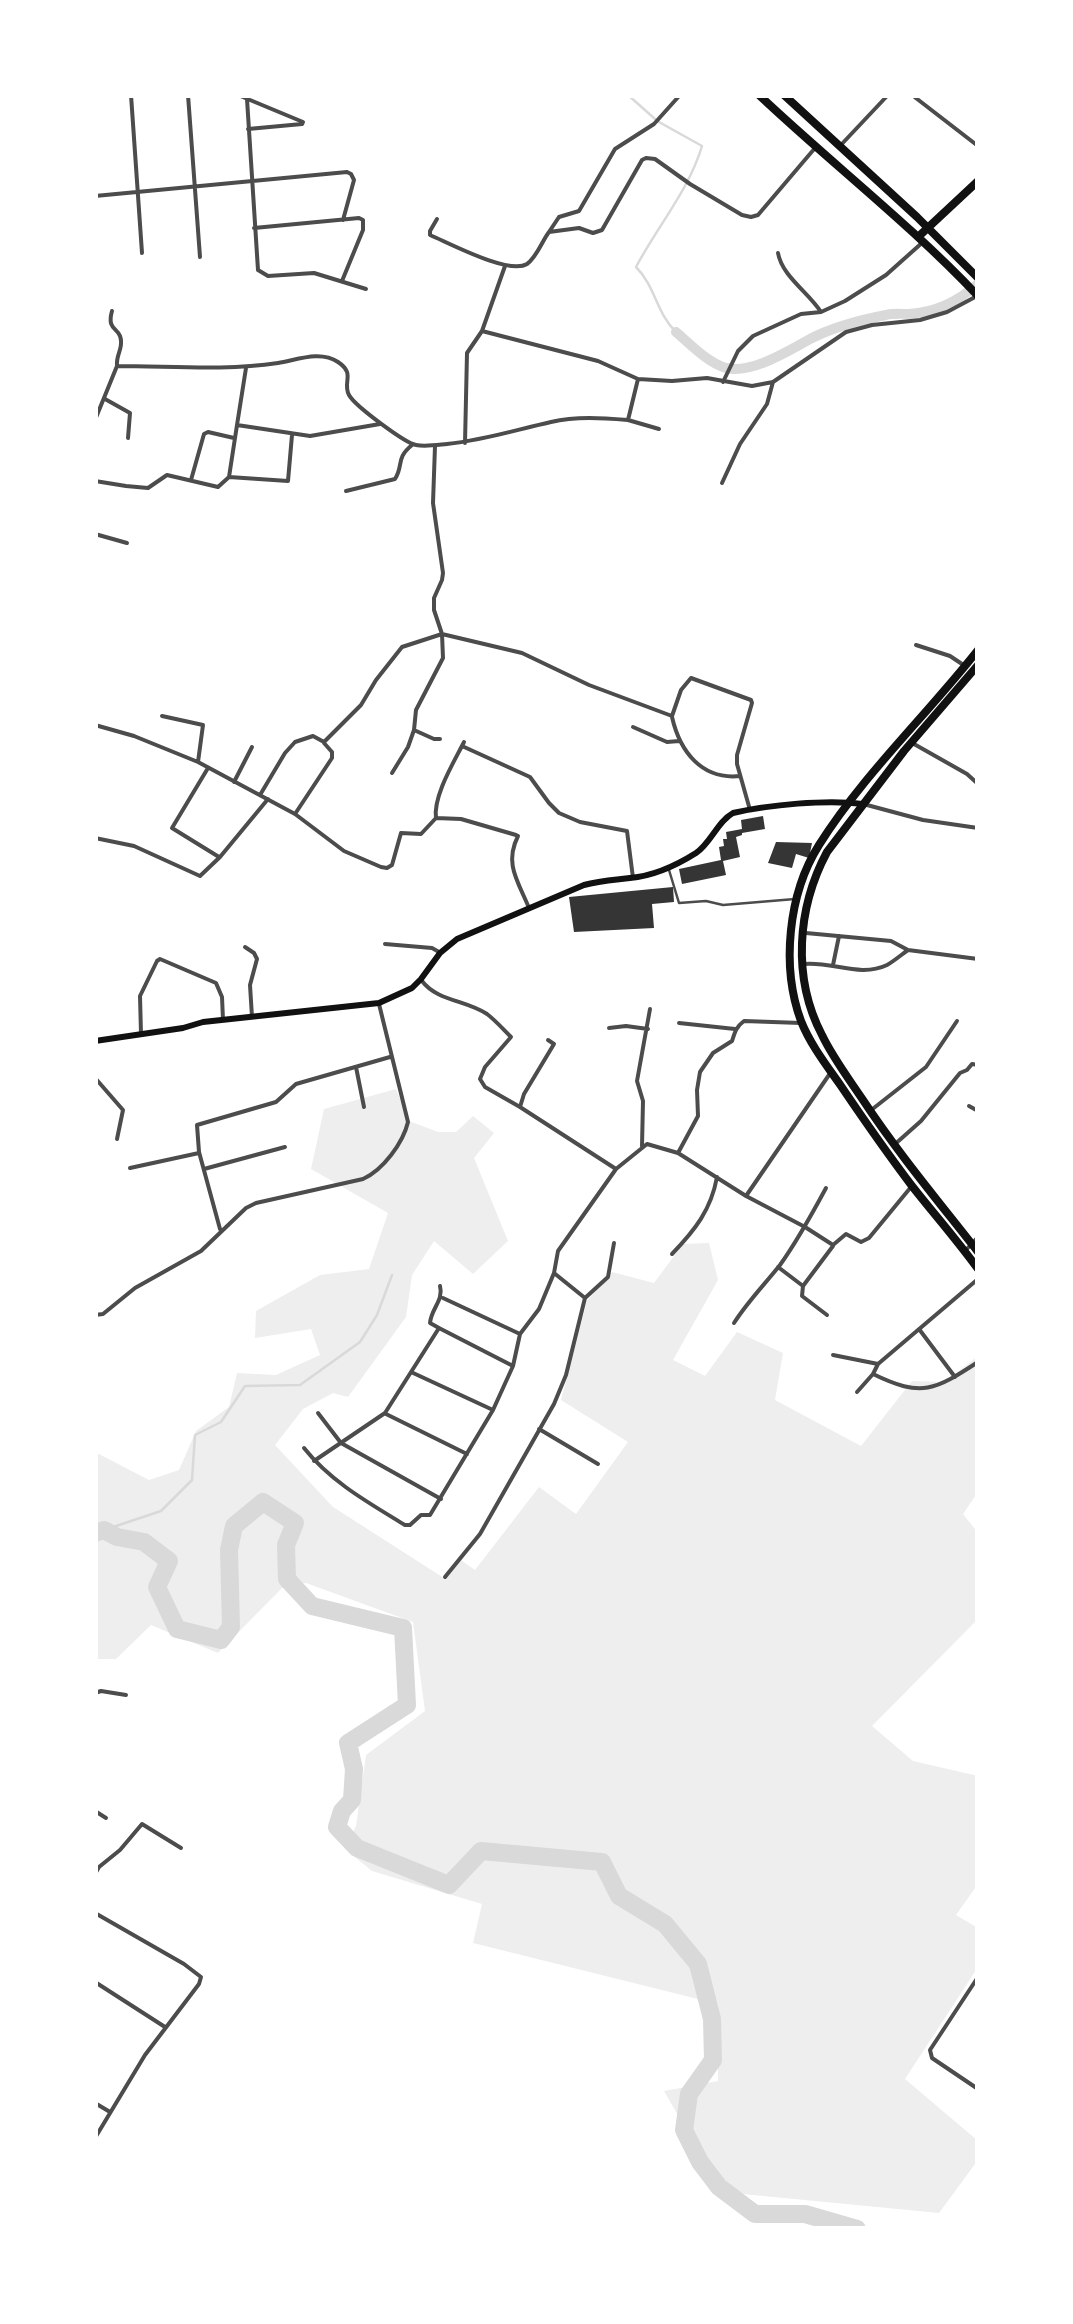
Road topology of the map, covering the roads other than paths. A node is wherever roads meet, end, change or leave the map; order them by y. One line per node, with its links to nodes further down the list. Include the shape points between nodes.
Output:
1 (131, 95): 17 (street)
2 (188, 95): 16 (street)
3 (238, 95): 9 (street)
4 (680, 95): 23 (street, via 654,124 616,149 579,211 559,217)
5 (759, 95): 13 (highway)
6 (784, 95): 12 (highway)
7 (888, 95): 12 (street)
8 (912, 95): 11 (street)
9 (247, 98): 10 (street); 10 (street, via 304,123)
10 (248, 129): 14 (street)
11 (978, 146)
12 (839, 147): 22 (highway)
13 (815, 148): 23 (street, via 756,216 742,215 646,158 602,230); 24 (highway)
14 (252, 181): 16 (street); 20 (street, via 352,174); 21 (street)
15 (978, 181): 22 (highway)
16 (196, 187): 17 (street); 27 (street)
17 (139, 192): 18 (street); 25 (street)
18 (95, 196)
19 (437, 219): 28 (street, via 430,235)
20 (343, 220): 21 (street); 30 (street, via 359,218 364,225)
21 (254, 228): 30 (street, via 262,275 314,273)
22 (928, 228): 24 (highway); 29 (highway)
23 (549, 232): 28 (street, via 525,265)
24 (920, 240): 32 (highway); 34 (street, via 886,275)
25 (142, 253)
26 (778, 253): 34 (street)
27 (200, 257)
28 (505, 266): 35 (street)
29 (978, 278)
30 (342, 281): 31 (street)
31 (366, 289)
32 (977, 295): 40 (street, via 920,320 846,332)
33 (112, 311): 36 (street, via 110,326 122,342)
34 (821, 312): 39 (street, via 753,336)
35 (482, 331): 38 (street); 50 (street, via 465,362)
36 (117, 366): 37 (street); 41 (street)
37 (246, 368): 44 (street, via 314,356 336,360 346,369 350,397); 45 (street)
38 (638, 378): 39 (street); 43 (street)
39 (723, 382): 40 (street)
40 (774, 382): 56 (street)
41 (105, 398): 42 (street); 48 (street, via 130,412)
42 (95, 420)
43 (628, 420): 46 (street); 50 (street, via 553,421)
44 (380, 424): 47 (street); 51 (street)
45 (236, 425): 47 (street); 49 (street)
46 (659, 429)
47 (292, 434): 53 (street, via 288,481)
48 (128, 438)
49 (234, 438): 53 (street); 55 (street, via 205,432)
50 (465, 442): 52 (street)
51 (412, 445): 52 (street); 57 (street, via 395,479)
52 (434, 446): 60 (street, via 433,503 443,573 434,610)
53 (229, 477): 55 (street, via 218,487)
54 (95, 480): 55 (street, via 148,488 167,476)
55 (190, 480)
56 (722, 483)
57 (346, 491)
58 (95, 534): 59 (street)
59 (127, 543)
60 (442, 634): 66 (street, via 522,652); 69 (street, via 443,658 416,710); 72 (street, via 402,647 361,705)
61 (916, 645): 64 (street)
62 (978, 650): 64 (highway)
63 (978, 665): 73 (highway)
64 (966, 666): 83 (highway)
65 (162, 716): 75 (street, via 203,725)
66 (672, 716): 71 (street); 78 (street, via 691,678 751,700 737,754)
67 (95, 724): 75 (street)
68 (634, 726): 71 (street, via 666,742)
69 (414, 730): 70 (street); 77 (street)
70 (440, 738)
71 (679, 741): 78 (street, via 711,774)
72 (324, 742): 81 (street, via 313,736 294,742); 86 (street, via 332,758)
73 (912, 742): 80 (street); 84 (highway)
74 (252, 746): 79 (street)
75 (198, 762): 76 (street)
76 (208, 768): 79 (street); 90 (street, via 172,828)
77 (392, 773)
78 (740, 776): 85 (street)
79 (234, 782): 81 (street)
80 (978, 784)
81 (260, 795): 82 (street)
82 (268, 799): 86 (street); 90 (street)
83 (849, 802): 84 (main road); 85 (main road); 93 (highway, via 818,846)
84 (862, 804): 88 (street); 95 (highway, via 818,869)
85 (750, 810): 91 (main road, via 727,817 702,848)
86 (295, 814): 87 (street, via 344,852 387,868 401,833 423,833)
87 (436, 818): 92 (street, via 463,744 530,778 559,812 627,831); 94 (street, via 518,836 512,862)
88 (978, 828)
89 (95, 838): 90 (street, via 134,846 200,876)
90 (220, 857)
91 (668, 867): 92 (main road); 93 (lane, via 679,903)
92 (633, 878): 94 (main road, via 594,882)
93 (797, 899): 111 (highway, via 792,973)
94 (529, 908): 100 (main road)
95 (802, 933): 96 (street); 102 (highway)
96 (839, 936): 99 (street, via 891,941); 103 (street)
97 (385, 944): 100 (street)
98 (244, 948): 107 (street, via 257,960)
99 (908, 950): 101 (street); 103 (street, via 870,970)
100 (440, 953): 104 (main road)
101 (978, 958)
102 (802, 964): 103 (street); 126 (highway, via 818,1028)
103 (833, 965)
104 (421, 979): 105 (main road); 125 (street, via 431,992 488,1015 511,1036 480,1079)
105 (379, 1003): 107 (main road); 118 (street)
106 (650, 1009): 113 (street)
107 (252, 1017): 108 (main road)
108 (223, 1020): 115 (main road); 115 (street, via 216,983 160,959 140,996)
109 (957, 1020): 126 (street, via 926,1068)
110 (678, 1023): 114 (street)
111 (802, 1023): 114 (street, via 744,1021); 121 (highway)
112 (608, 1028): 113 (street)
113 (648, 1029): 130 (street, via 637,1081)
114 (735, 1030): 133 (street, via 700,1072 698,1116)
115 (141, 1034): 117 (main road)
116 (548, 1040): 125 (street, via 554,1044)
117 (95, 1041)
118 (390, 1057): 120 (street); 142 (street, via 408,1126 378,1171 256,1204)
119 (978, 1065): 129 (street, via 960,1073)
120 (356, 1067): 124 (street); 132 (street, via 296,1084 276,1102 198,1125)
121 (831, 1072): 138 (highway); 140 (street)
122 (95, 1073): 128 (street, via 123,1110)
123 (969, 1106): 127 (street)
124 (364, 1107)
125 (520, 1107): 136 (street)
126 (870, 1111): 129 (highway)
127 (978, 1111)
128 (116, 1139)
129 (894, 1144): 145 (highway)
130 (642, 1146): 133 (street); 136 (street)
131 (285, 1147): 135 (street)
132 (199, 1152): 134 (street); 135 (street)
133 (678, 1153): 137 (street)
134 (130, 1168)
135 (204, 1169): 142 (street)
136 (616, 1170): 149 (street, via 558,1251)
137 (717, 1177): 140 (street); 146 (street, via 702,1219)
138 (912, 1186): 144 (street, via 869,1238 861,1242 846,1234); 145 (highway)
139 (826, 1188): 141 (street)
140 (746, 1196): 141 (street)
141 (805, 1227): 144 (street); 147 (street)
142 (221, 1232): 155 (street)
143 (614, 1243): 154 (street, via 608,1277)
144 (833, 1246): 152 (street)
145 (973, 1246): 148 (highway)
146 (672, 1254)
147 (778, 1267): 152 (street); 157 (street)
148 (978, 1269)
149 (554, 1273): 154 (street); 160 (street)
150 (978, 1279): 159 (street)
151 (440, 1286): 153 (street)
152 (803, 1286): 156 (street, via 802,1296)
153 (441, 1297): 158 (street, via 430,1318); 160 (street)
154 (586, 1298): 172 (street, via 566,1375)
155 (95, 1315)
156 (826, 1315)
157 (734, 1323)
158 (438, 1328): 164 (street); 165 (street)
159 (919, 1328): 163 (street); 167 (street)
160 (520, 1334): 164 (street)
161 (832, 1355): 163 (street)
162 (978, 1362): 167 (street)
163 (878, 1364): 166 (street)
164 (512, 1366): 169 (street)
165 (411, 1372): 169 (street); 171 (street)
166 (874, 1374): 167 (street, via 917,1388); 168 (street)
167 (956, 1377)
168 (857, 1392)
169 (493, 1410): 175 (street)
170 (318, 1412): 173 (street)
171 (385, 1413): 173 (street); 175 (street)
172 (539, 1430): 177 (street); 179 (street, via 480,1534)
173 (341, 1444): 176 (street); 178 (street)
174 (304, 1448): 176 (street)
175 (467, 1454): 178 (street)
176 (314, 1461): 178 (street, via 405,1525 430,1515)
177 (598, 1464)
178 (441, 1499)
179 (445, 1577)
180 (95, 1693): 181 (street)
181 (126, 1695)
182 (95, 1811): 183 (street)
183 (106, 1818)
184 (182, 1848): 185 (street, via 142,1824)
185 (95, 1874)
186 (95, 1913): 189 (street, via 201,1978)
187 (978, 1977): 190 (street, via 930,2050)
188 (95, 1982): 189 (street)
189 (165, 2027): 192 (street)
190 (978, 2089)
191 (95, 2104): 192 (street)
192 (110, 2112): 193 (street)
193 (95, 2138)

